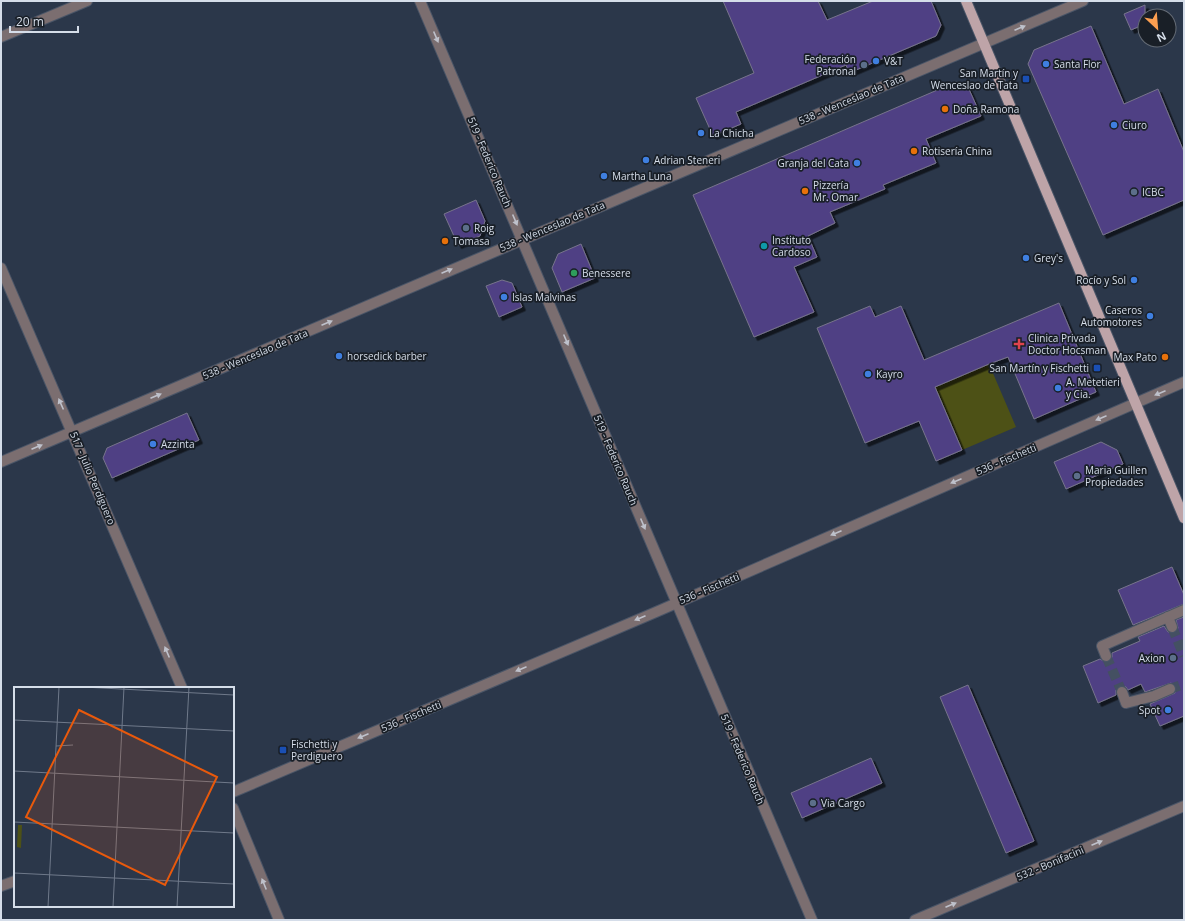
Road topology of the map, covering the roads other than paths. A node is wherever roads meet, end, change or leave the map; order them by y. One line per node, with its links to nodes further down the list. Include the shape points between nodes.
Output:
1 (87, 1): 5 (street)
2 (420, 1): 7 (street, 519 - Federico Rauch, one-way to 7)
3 (966, 1): 6 (main road)
4 (1082, 1): 6 (street, 538 - Wenceslao de Tata, one-way to 4)
5 (1, 37)
6 (984, 43): 7 (street, 538 - Wenceslao de Tata); 10 (main road)
7 (523, 239): 11 (street, 538 - Wenceslao de Tata, one-way to 7); 14 (street, 519 - Federico Rauch, one-way to 14)
8 (1, 268): 11 (street, 517 - Julio Perdiguero, one-way to 8)
9 (1184, 382): 10 (street, 536 - Fischetti, one-way to 10)
10 (1136, 403): 13 (main road); 14 (street, 536 - Fischetti, one-way to 14)
11 (73, 432): 12 (street, 538 - Wenceslao de Tata, one-way to 11); 17 (street, 517 - Julio Perdiguero, one-way to 11)
12 (1, 462)
13 (1184, 518)
14 (676, 602): 20 (street, 536 - Fischetti, one-way to 20); 26 (street, 519 - Federico Rauch)
15 (1184, 610): 16 (street, via 1170,622 1102,646)
16 (1106, 656)
17 (182, 687)
18 (1170, 689): 19 (street, via 1126,703)
19 (1122, 692)
20 (234, 792)
21 (1184, 806): 27 (street, 532 - Bonifacini, one-way to 21)
22 (234, 810): 25 (street, one-way to 22)
23 (14, 881): 24 (street)
24 (1, 886)
25 (279, 920)
26 (812, 920)
27 (915, 920)

